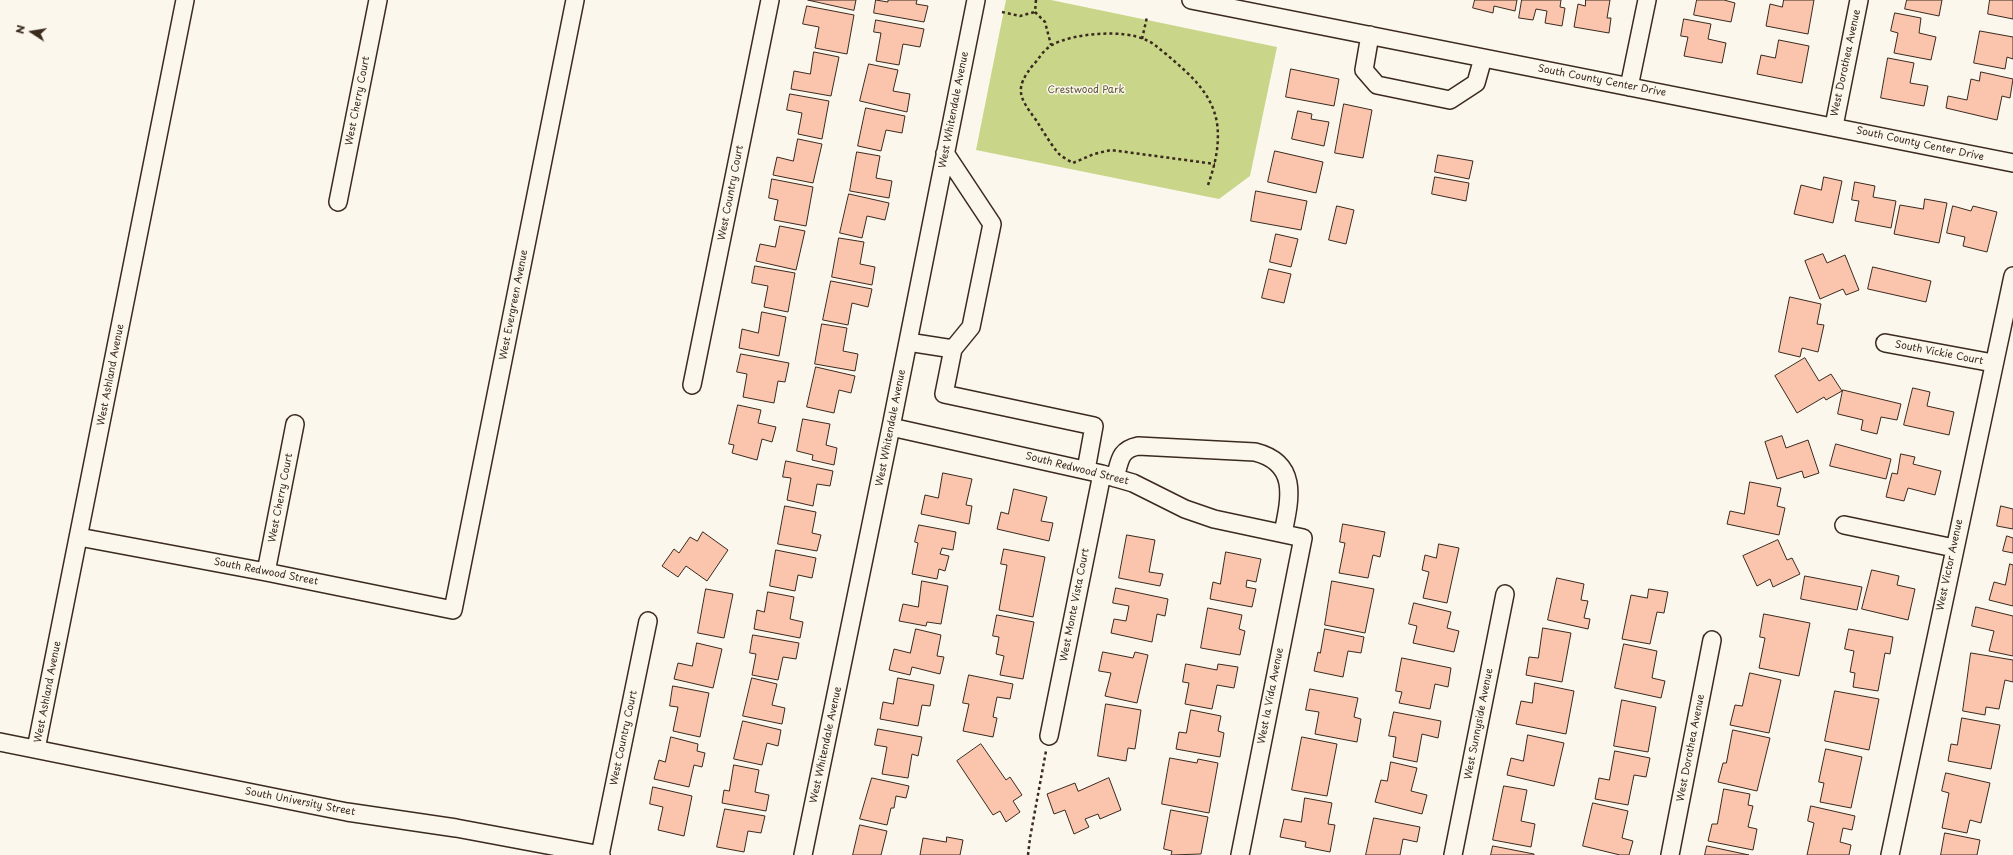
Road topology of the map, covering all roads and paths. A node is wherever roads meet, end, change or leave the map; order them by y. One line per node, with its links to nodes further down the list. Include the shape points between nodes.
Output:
1 (185, 0): 35 (street, West Ashland Avenue)
2 (378, 0): 23 (street, West Cherry Court)
3 (574, 0): 40 (street, West Evergreen Avenue)
4 (770, 0): 29 (street, West Country Court)
5 (976, 0): 19 (street, West Whitendale Avenue)
6 (1036, 0): 11 (path)
7 (1191, 0): 13 (street, South County Center Drive)
8 (1647, 0): 17 (street)
9 (1859, 0): 18 (street, West Dorothea Avenue)
10 (1002, 12): 11 (path, via 1020,16)
11 (1035, 12): 15 (path, via 1045,22)
12 (1147, 17): 14 (path)
13 (1370, 35): 16 (street, South County Center Drive); 16 (street, via 1364,70 1377,85 1450,100 1476,83)
14 (1142, 39): 15 (path, via 1106,33); 21 (path, via 1181,65 1209,100 1217,122 1218,144)
15 (1051, 45): 21 (path, via 1024,76 1021,95 1026,107 1059,153 1073,163 1111,150)
16 (1483, 58): 17 (street, South County Center Drive)
17 (1629, 87): 18 (street, South County Center Drive)
18 (1834, 126): 20 (street, South County Center Drive)
19 (945, 153): 25 (street, West Whitendale Avenue); 27 (street, via 992,224 971,327)
20 (2013, 163)
21 (1215, 164): 22 (path)
22 (1208, 185)
23 (338, 202)
24 (2013, 276): 28 (street, West Victor Avenue)
25 (908, 342): 27 (street); 31 (street, West Whitendale Avenue)
26 (1885, 343): 28 (street, South Vickie Court)
27 (954, 349): 32 (street, via 944,394 1094,426)
28 (1993, 364): 37 (street, West Victor Avenue)
29 (692, 385)
30 (295, 424): 38 (street, West Cherry Court)
31 (891, 427): 32 (street, South Redwood Street); 47 (street, West Whitendale Avenue)
32 (1101, 474): 34 (street, South Redwood Street, via 1133,483 1185,509 1214,519); 34 (street, via 1128,448 1138,446 1255,452 1268,455 1279,463 1288,478 1289,493); 43 (street, West Monte Vista Court)
33 (1844, 525): 37 (street)
34 (1283, 534): 36 (street, South Redwood Street)
35 (79, 537): 38 (street, South Redwood Street); 45 (street, West Ashland Avenue)
36 (1303, 538): 49 (street, West la Vida Avenue)
37 (1954, 548): 52 (street, West Victor Avenue)
38 (266, 572): 40 (street, South Redwood Street)
39 (1505, 594): 50 (street, West Sunnyside Avenue)
40 (453, 610)
41 (648, 621): 46 (street, West Country Court)
42 (1712, 640): 51 (street, West Dorothea Avenue)
43 (1049, 736): 48 (path)
44 (0, 742): 45 (street, South University Street)
45 (36, 749): 46 (street, South University Street, via 347,812 456,828)
46 (600, 855)
47 (803, 855)
48 (1028, 855)
49 (1240, 855)
50 (1453, 855)
51 (1670, 855)
52 (1890, 855)

